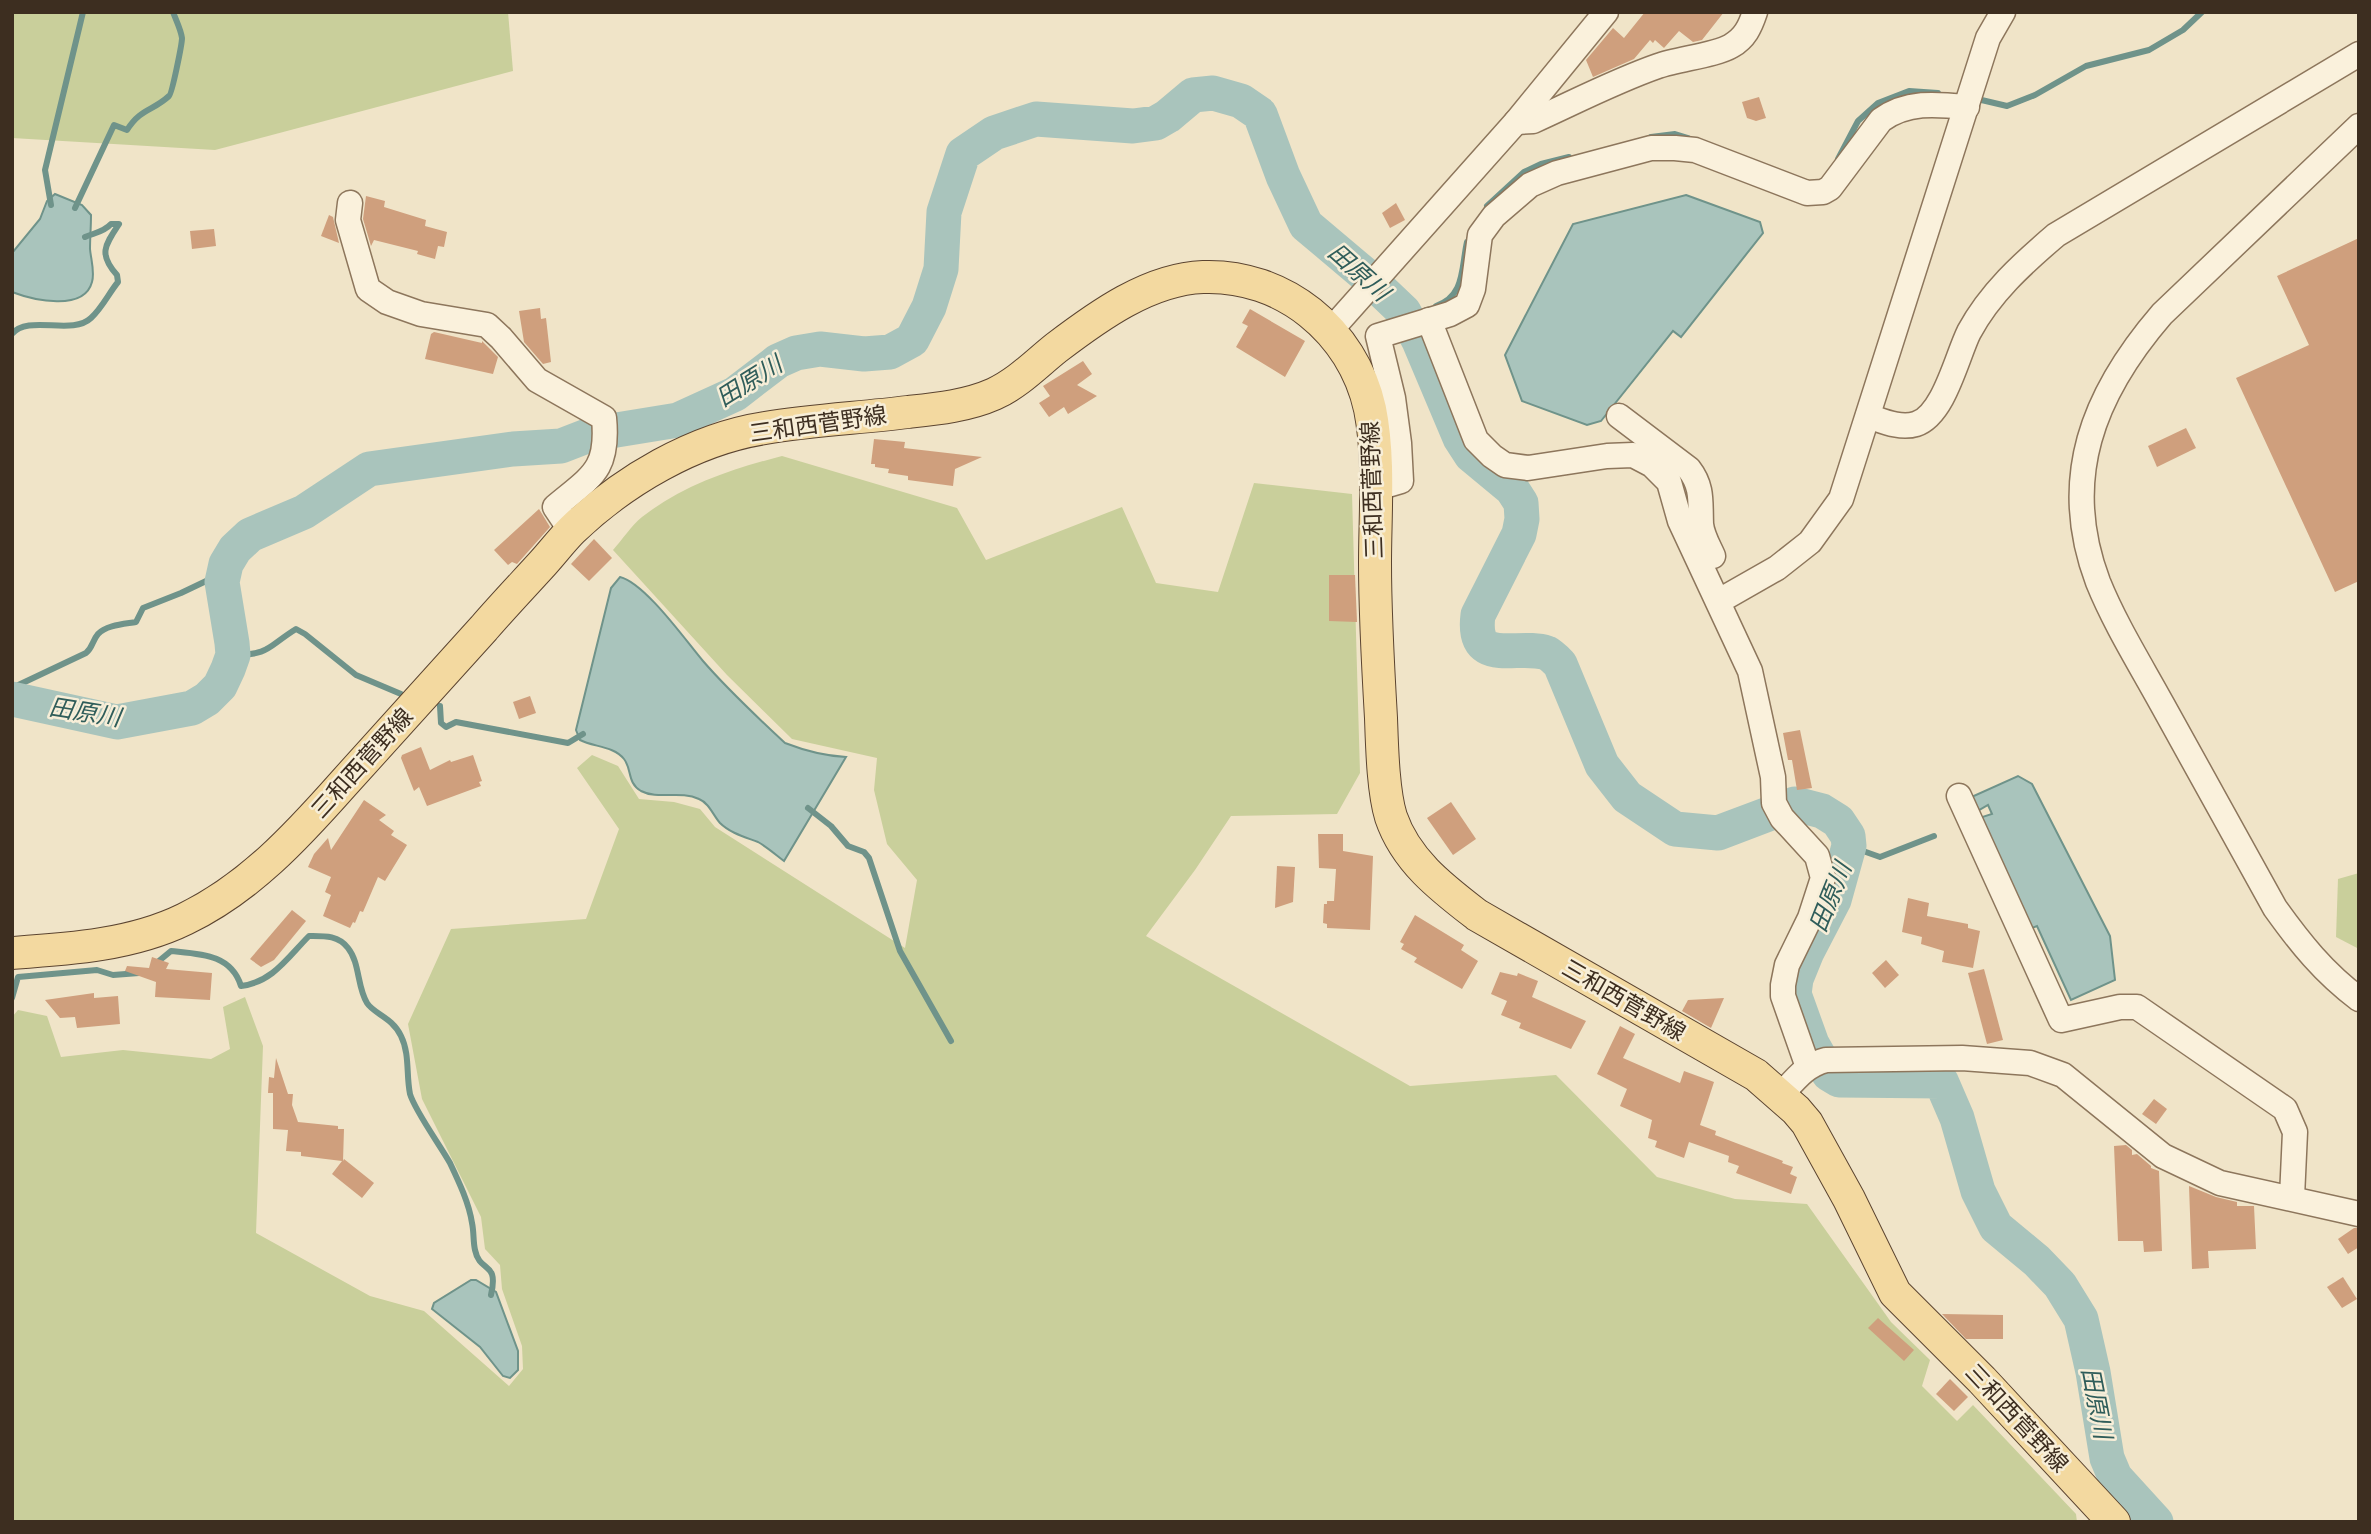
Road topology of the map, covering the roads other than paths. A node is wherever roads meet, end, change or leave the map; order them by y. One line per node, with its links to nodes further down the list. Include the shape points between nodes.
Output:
1 (1606, 12): 6 (street)
2 (1755, 12): 6 (street, via 1742,38 1728,48 1654,67 1534,121)
3 (2003, 12): 5 (street, via 1988,38)
4 (2359, 54): 12 (street, via 2056,236 2025,261 1983,308 1941,400 1917,424 1900,426)
5 (1970, 99): 9 (street, via 1892,112 1835,182 1815,194 1695,150 1675,148 1651,148 1557,173 1530,185 1494,216 1480,235 1474,289 1467,305); 12 (street)
6 (1516, 122): 10 (street)
7 (2359, 126): 18 (street, via 2143,336 2098,411 2081,492 2089,553 2112,612 2275,908 2305,950)
8 (350, 203): 14 (street, via 348,220 368,289 387,302 421,314 487,325 537,380 604,418 607,444 597,471 555,507)
9 (1419, 323): 13 (street, via 1378,336 1393,398 1401,481); 15 (street, via 1476,440 1505,465 1528,468 1633,455 1652,465 1669,482 1680,521)
10 (1330, 331): 13 (main road, 三和西菅野線, via 1345,348 1367,398 1373,430); 14 (main road, 三和西菅野線, via 1311,311 1263,285 1221,278 1183,279 1143,291 994,394 949,407 761,428 722,439 683,454 623,488)
11 (1619, 416): 15 (street, via 1698,480 1701,526)
12 (1868, 416): 15 (street, via 1841,499 1810,542 1777,568)
13 (1374, 489): 20 (main road, 三和西菅野線, via 1382,759 1391,816 1411,855 1434,883 1477,915 1756,1075)
14 (571, 531): 17 (main road, 三和西菅野線, via 314,817 269,863 222,899 179,922 127,939)
15 (1725, 598): 19 (street, via 1753,682 1778,810 1817,856 1823,878 1783,985 1783,996)
16 (1959, 796): 21 (street, via 2061,1020 2137,1007 2285,1109 2295,1132)
17 (12, 953)
18 (2359, 999)
19 (1816, 1063): 20 (street); 21 (street, via 1962,1058 2030,1063 2063,1075 2163,1156 2220,1183)
20 (1780, 1096): 23 (main road, 三和西菅野線, via 1807,1123 1895,1293)
21 (2292, 1197): 22 (street)
22 (2359, 1214)
23 (2114, 1522)

